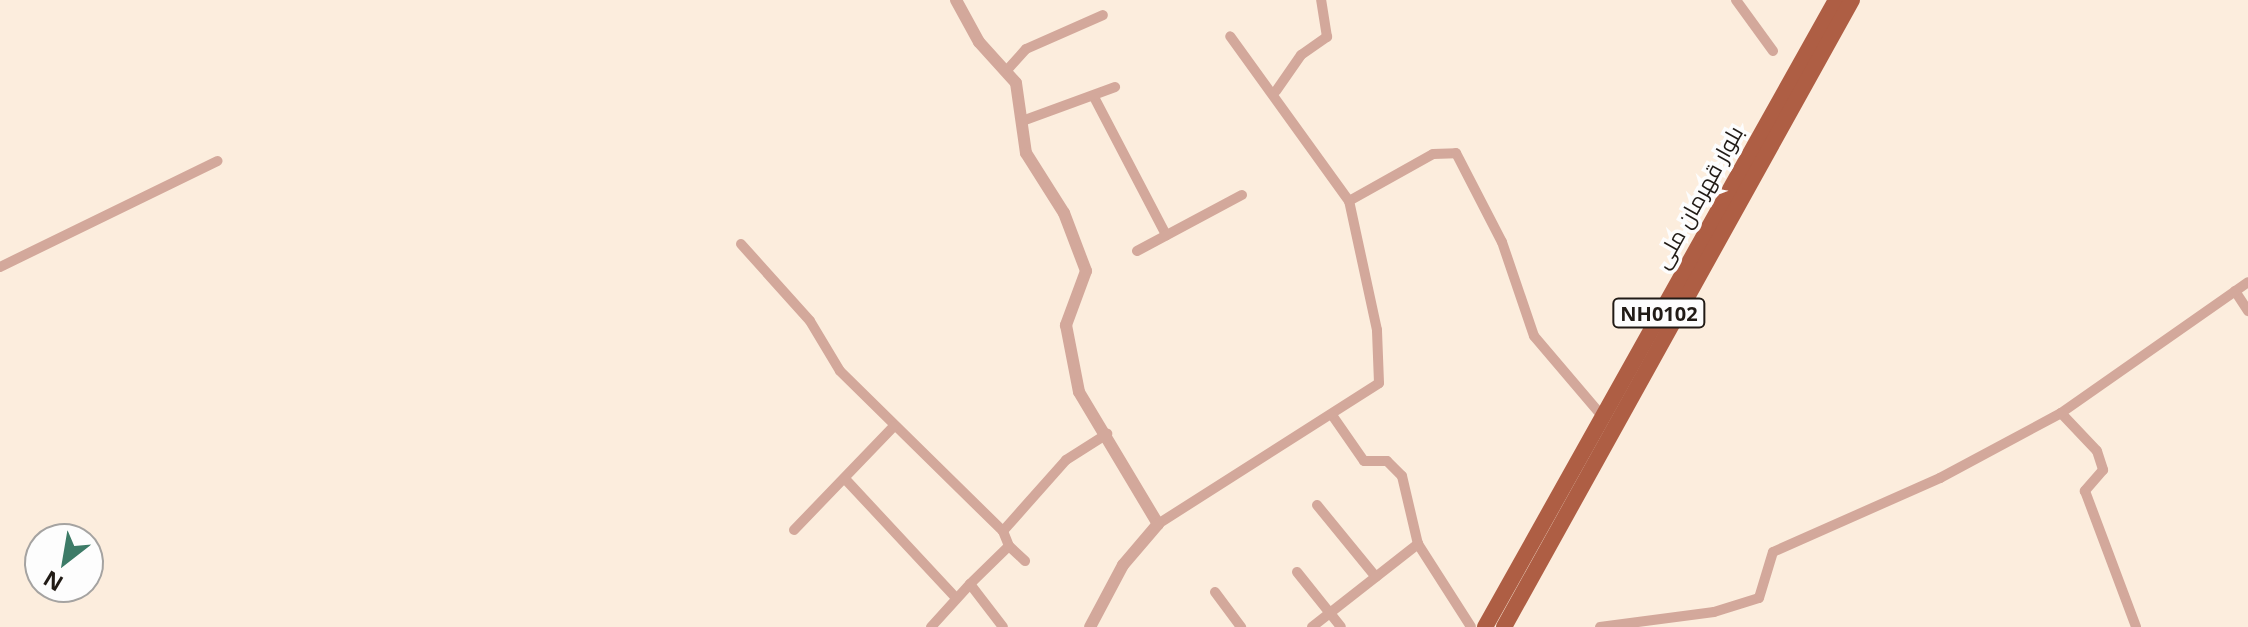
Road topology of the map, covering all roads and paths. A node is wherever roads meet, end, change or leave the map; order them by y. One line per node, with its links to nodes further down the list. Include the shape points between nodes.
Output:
1 (956, 0): 9 (street, via 979,42)
2 (1321, 0): 11 (street, via 1327,37 1301,55)
3 (1736, 0): 8 (street)
4 (1836, 0): 26 (highway, بلوار قهرمان ملی / NH0102)
5 (1852, 0): 51 (highway, بلوار قهرمان ملی / NH0102)
6 (1103, 15): 9 (street, via 1026,49)
7 (1230, 36): 11 (street)
8 (1773, 51)
9 (1008, 69): 13 (street)
10 (1115, 87): 12 (street)
11 (1276, 91): 16 (street)
12 (1094, 97): 13 (street); 17 (street)
13 (1025, 120): 28 (street, via 1026,153 1064,213 1086,271 1066,325 1079,392)
14 (217, 161): 20 (street)
15 (1242, 195): 17 (street)
16 (1349, 201): 25 (street, via 1377,330 1379,383); 26 (street, via 1433,154 1456,153 1502,242 1534,336)
17 (1166, 235): 19 (street)
18 (741, 244): 27 (street, via 810,321 840,371)
19 (1137, 251)
20 (0, 267)
21 (2248, 282): 22 (street)
22 (2235, 291): 23 (street); 24 (street)
23 (2248, 311)
24 (2061, 413): 52 (street, via 1940,478 1773,552 1759,598 1747,605); 53 (street, via 2097,451 2103,470 2085,491)
25 (1332, 415): 31 (street); 34 (street, via 1364,461 1387,461 1402,476)
26 (1602, 416): 50 (highway, بلوار قهرمان ملی / NH0102)
27 (894, 426): 29 (street); 33 (street)
28 (1107, 434): 31 (street); 33 (street, via 1066,460)
29 (847, 481): 32 (street); 41 (street)
30 (1317, 505): 38 (street)
31 (1158, 524): 45 (street, via 1123,565)
32 (794, 530)
33 (1003, 531): 35 (street)
34 (1418, 544): 38 (street); 49 (street)
35 (1009, 546): 36 (street); 39 (street)
36 (1025, 561)
37 (1297, 572): 42 (street)
38 (1376, 577): 42 (street)
39 (970, 584): 41 (street); 44 (street)
40 (1215, 592): 46 (street)
41 (955, 597): 43 (street)
42 (1331, 613): 47 (street); 48 (street)
43 (931, 627)
44 (1003, 627)
45 (1090, 627)
46 (1241, 627)
47 (1312, 627)
48 (1341, 627)
49 (1471, 627)
50 (1485, 627)
51 (1504, 627)
52 (1600, 627)
53 (2136, 627)

